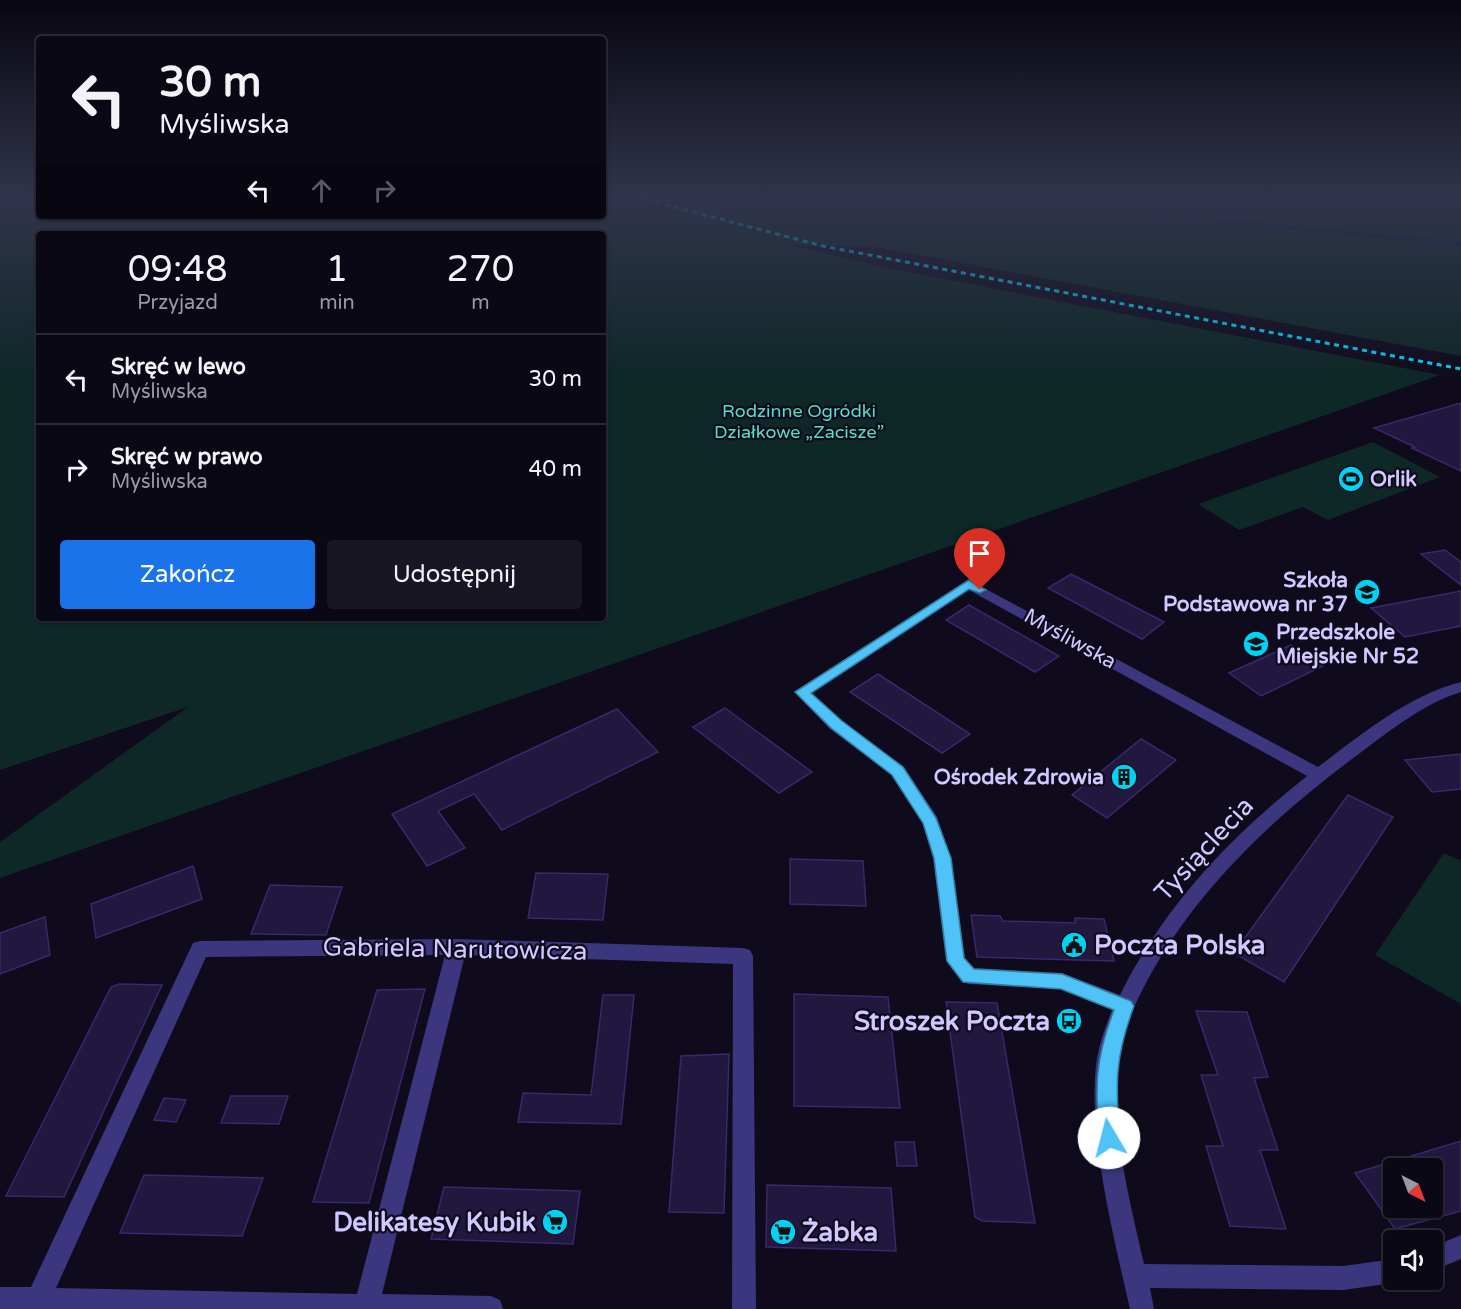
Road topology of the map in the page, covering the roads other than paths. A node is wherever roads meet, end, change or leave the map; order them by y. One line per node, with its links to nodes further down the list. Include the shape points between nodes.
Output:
1 (1461, 687): 2 (street, Tysiąclecia, via 1422,704)
2 (1317, 774): 4 (street, Tysiąclecia, via 1197,890); 4 (street, Myśliwska, via 969,584 802,692 836,725 898,771 931,822 942,858 956,961 969,976 1062,981)
3 (457, 946): 10 (street, Gabriela Narutowicza, via 200,949); 11 (street); 13 (street, Gabriela Narutowicza, via 742,956)
4 (1125, 1006): 8 (street, Tysiąclecia, via 1111,1043 1105,1086 1124,1233)
5 (1461, 1247): 6 (street)
6 (1443, 1255)
7 (1383, 1273): 8 (street, via 1343,1278)
8 (1134, 1276): 14 (street, Tysiąclecia)
9 (0, 1299): 10 (street)
10 (38, 1300): 11 (street)
11 (366, 1307): 12 (street)
12 (491, 1309)
13 (744, 1309)
14 (1142, 1309)

